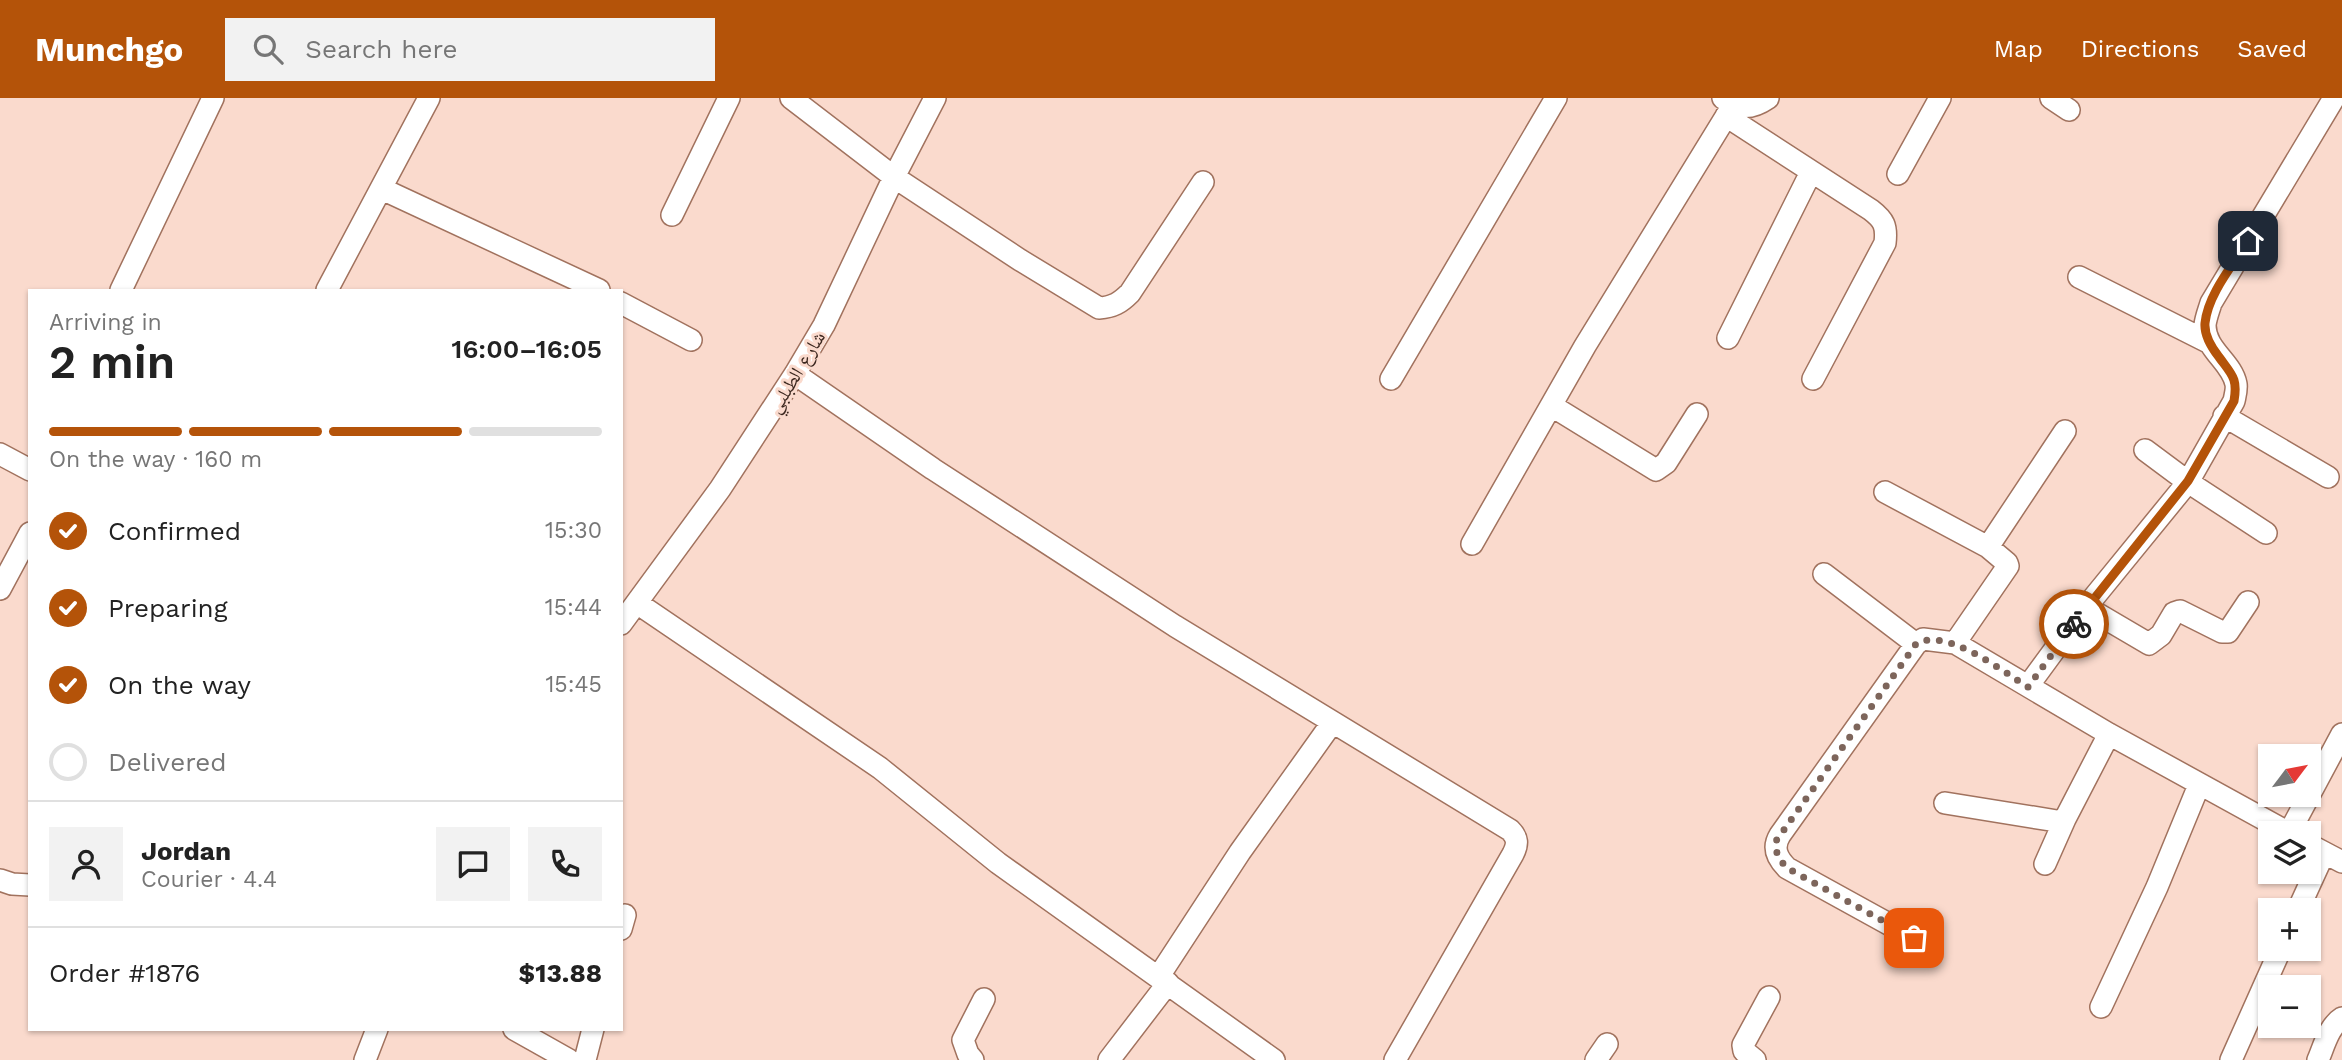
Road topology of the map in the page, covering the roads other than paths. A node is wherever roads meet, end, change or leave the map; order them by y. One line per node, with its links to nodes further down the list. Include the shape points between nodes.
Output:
1 (213, 98): 20 (street)
2 (729, 98): 18 (street)
3 (791, 98): 15 (street)
4 (935, 98): 15 (street, شارع الطبلبي)
5 (1556, 98): 28 (street)
6 (1768, 98): 11 (street, via 1752,106)
7 (1940, 98): 14 (street)
8 (2051, 98): 12 (street)
9 (2334, 98): 26 (street, via 2211,303 2205,321)
10 (427, 99): 17 (street)
11 (1727, 106): 13 (street); 30 (street)
12 (2069, 110)
13 (1811, 172): 24 (street); 29 (street, via 1871,209 1886,229 1885,243)
14 (1898, 174)
15 (894, 177): 16 (street, via 1099,309 1111,308 1130,293); 27 (street, شارع الطبلبي, via 824,325)
16 (1203, 182)
17 (382, 189): 21 (street); 22 (street)
18 (672, 215)
19 (2079, 277): 26 (street)
20 (121, 289)
21 (328, 289)
22 (597, 289)
23 (623, 304): 25 (street)
24 (1728, 338)
25 (691, 340)
26 (2210, 343): 32 (street, via 2237,386)
27 (795, 374): 47 (street, شارع الطبلبي); 53 (street, via 933,469)
28 (1391, 379)
29 (1813, 379)
30 (1552, 406): 31 (street, via 1657,470); 42 (street)
31 (1697, 414)
32 (2224, 416): 37 (street); 38 (street)
33 (2065, 431): 43 (street)
34 (2145, 450): 38 (street)
35 (0, 454): 36 (street)
36 (28, 469)
37 (2328, 477)
38 (2188, 481): 40 (street); 48 (street)
39 (1885, 492): 43 (street)
40 (2266, 533)
41 (28, 537): 45 (street)
42 (1472, 544)
43 (1988, 547): 50 (street, via 2008,566)
44 (1824, 575): 51 (street)
45 (0, 589)
46 (2248, 602): 48 (street, via 2228,632 2180,611 2149,645)
47 (637, 604): 49 (street, شارع الطبلبي); 68 (street, via 880,768 998,863)
48 (2086, 607): 52 (street)
49 (623, 622)
50 (1955, 643): 51 (street, via 1923,639); 52 (street)
51 (1916, 644): 66 (street, via 1776,841 1776,851 1787,868)
52 (2028, 687): 54 (street)
53 (1332, 723): 68 (street, via 1240,852); 82 (street, via 1510,830 1517,840)
54 (2109, 734): 56 (street); 60 (street)
55 (2342, 734): 59 (street)
56 (2199, 785): 58 (street); 71 (street)
57 (1945, 803): 60 (street)
58 (2266, 821)
59 (2295, 821)
60 (2063, 822): 62 (street)
61 (2325, 853): 65 (street)
62 (2045, 864)
63 (0, 880): 64 (street)
64 (28, 885)
65 (2304, 898)
66 (1914, 938)
67 (2275, 961): 84 (street)
68 (1163, 979): 80 (street); 81 (street)
69 (1769, 997): 83 (street, via 1743,1045)
70 (984, 999): 79 (street, via 963,1040)
71 (2101, 1007)
72 (2342, 1018): 85 (street, via 2331,1029)
73 (376, 1031): 76 (street)
74 (518, 1031): 77 (street)
75 (592, 1031): 78 (street)
76 (365, 1060)
77 (569, 1060)
78 (585, 1060)
79 (973, 1060)
80 (1109, 1060)
81 (1275, 1060)
82 (1395, 1060)
83 (1755, 1060)
84 (2231, 1060)
85 (2318, 1060)

